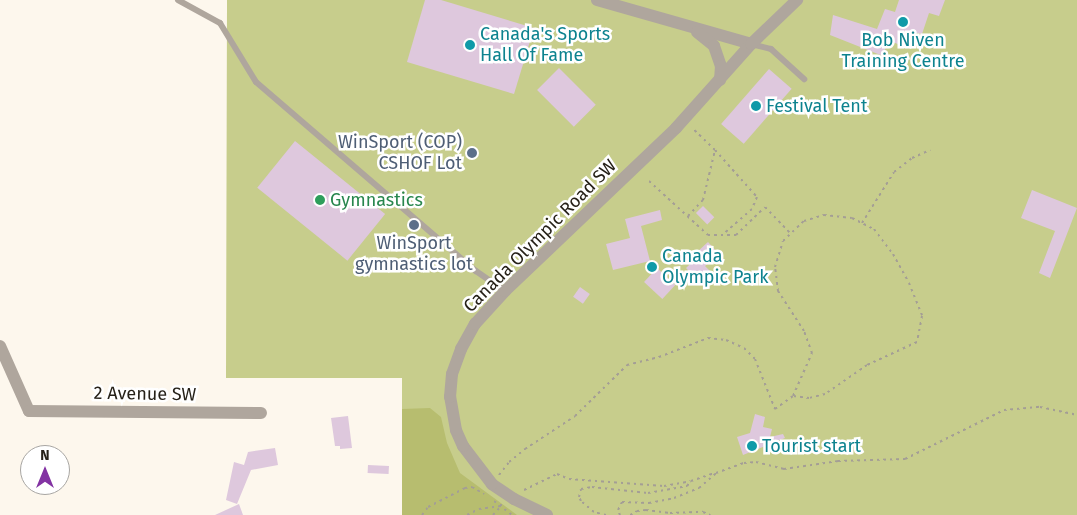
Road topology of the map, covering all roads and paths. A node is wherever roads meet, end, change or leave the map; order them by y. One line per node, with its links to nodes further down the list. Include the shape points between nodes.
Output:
1 (178, 0): 16 (lane, via 220,22 256,82 476,271)
2 (597, 0): 4 (street)
3 (797, 0): 5 (street, Canada Olympic Road SW)
4 (692, 28): 5 (street); 7 (street, via 714,46 721,66)
5 (751, 44): 6 (lane, via 770,49); 7 (street, Canada Olympic Road SW)
6 (804, 79)
7 (720, 80): 8 (street, Canada Olympic Road SW)
8 (683, 120): 9 (path); 16 (street, Canada Olympic Road SW)
9 (714, 150): 12 (path, via 703,200); 15 (path, via 757,197 752,209)
10 (930, 150): 13 (path, via 912,158 894,172)
11 (649, 181): 12 (path)
12 (688, 216): 15 (path, via 708,235)
13 (862, 223): 14 (path, via 852,218 824,215 804,221); 18 (path, via 874,229 894,254 909,283 922,316 917,342 867,365 825,394 809,398)
14 (791, 234): 15 (path, via 765,208 736,235); 18 (path, via 783,241 775,267 778,291 804,331 812,352)
15 (722, 235)
16 (505, 291): 23 (street, Canada Olympic Road SW, via 475,324 461,349 452,374 450,397 456,430 463,446)
17 (0, 346): 19 (street, 2 Avenue SW, via 29,411)
18 (793, 396): 23 (path, via 775,409 755,359 744,348 726,340 708,338 660,357 627,365 576,416 509,462)
19 (261, 413)
20 (1077, 414): 21 (path, via 1040,407 1004,410 905,459 838,461 784,469 756,462)
21 (716, 473): 22 (path); 32 (path, via 699,488 674,498 649,503 622,502 618,510)
22 (691, 481): 24 (path, via 664,486 569,479 557,474); 31 (path, via 687,486 648,493 592,487 581,489 581,501 594,512)
23 (492, 484): 24 (street, Canada Olympic Road SW)
24 (514, 498): 25 (path, via 508,505 502,503); 30 (street, Canada Olympic Road SW)
25 (500, 506): 26 (path, via 469,487 428,507); 27 (path, via 479,509); 28 (path); 29 (path)
26 (422, 515)
27 (467, 515)
28 (493, 515)
29 (512, 515)
30 (546, 515)
31 (606, 515)
32 (620, 515)
33 (630, 515): 34 (path, via 646,510)
34 (710, 515)

